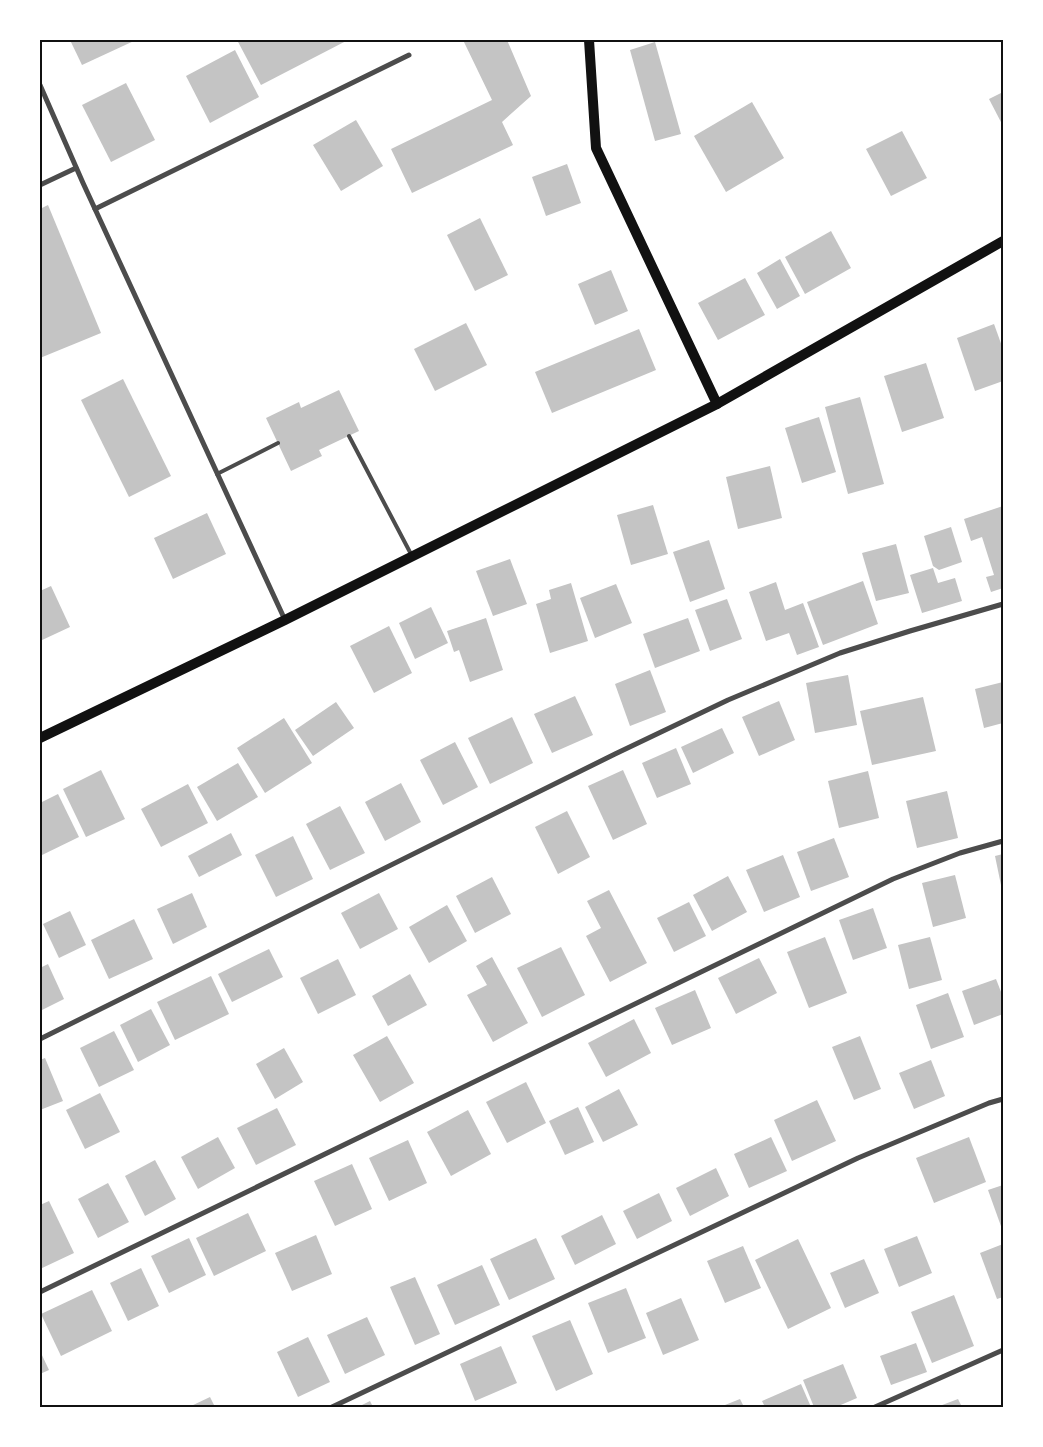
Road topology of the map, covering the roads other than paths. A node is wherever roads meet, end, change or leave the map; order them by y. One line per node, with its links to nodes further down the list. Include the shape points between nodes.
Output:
1 (589, 40): 8 (main road, via 596,148)
2 (409, 55): 6 (street)
3 (40, 85): 4 (street)
4 (76, 168): 5 (street); 6 (street)
5 (40, 185)
6 (95, 209): 11 (street)
7 (1003, 241): 8 (main road)
8 (718, 404): 12 (main road)
9 (349, 436): 12 (lane)
10 (278, 443): 11 (lane)
11 (217, 474): 14 (street)
12 (412, 556): 14 (main road)
13 (1003, 604): 17 (street, via 840,653 728,700)
14 (285, 620): 15 (main road)
15 (40, 738)
16 (1003, 841): 19 (street, via 960,853 892,879)
17 (40, 1039)
18 (1003, 1099): 21 (street, via 858,1158)
19 (40, 1292)
20 (1003, 1350): 22 (street)
21 (332, 1407)
22 (875, 1407)

